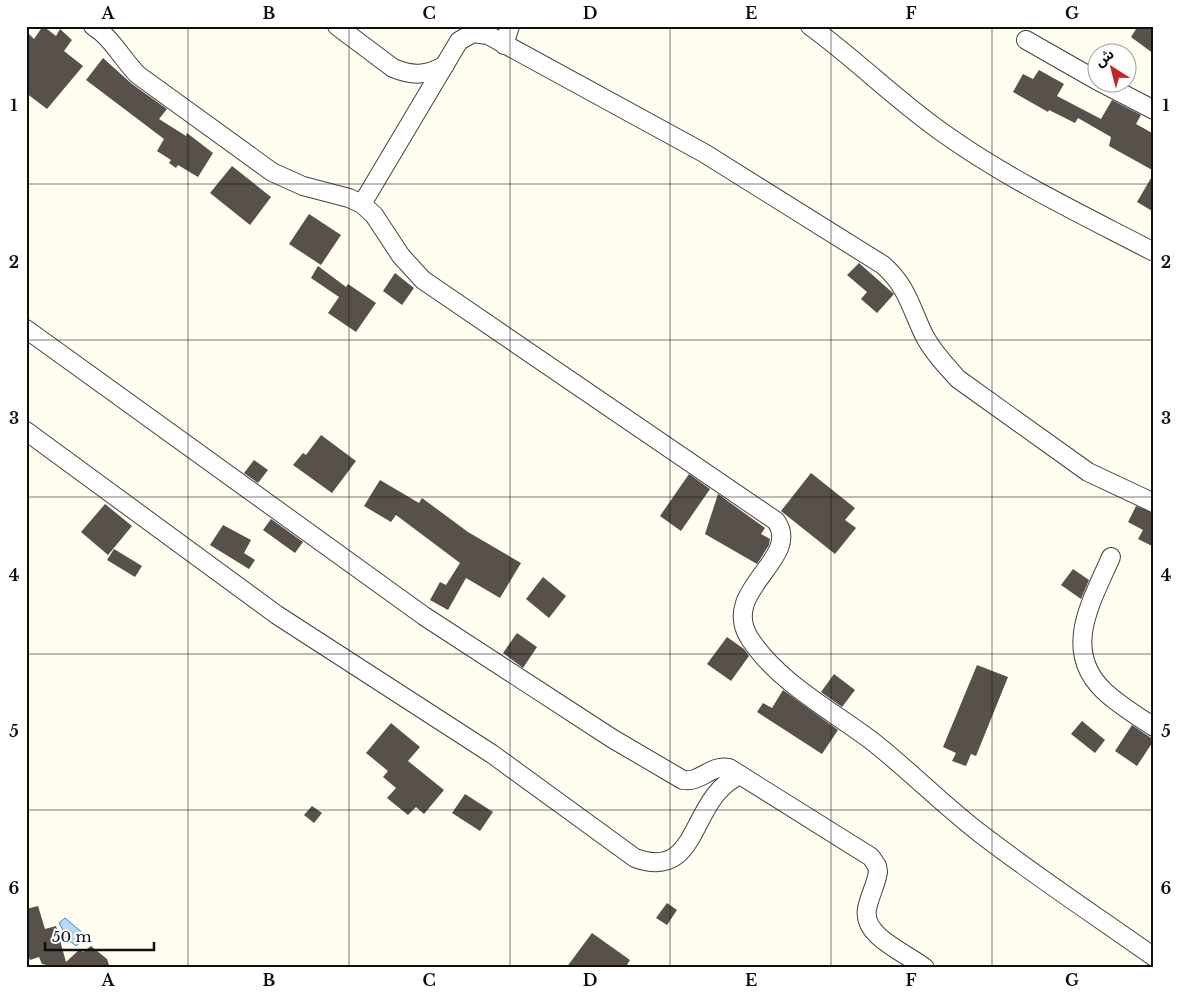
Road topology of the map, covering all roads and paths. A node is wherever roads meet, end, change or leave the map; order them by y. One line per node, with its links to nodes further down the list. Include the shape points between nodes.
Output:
1 (93, 26): 11 (street, via 108,37 138,75 272,172 303,186)
2 (337, 26): 7 (street, via 403,72 425,74)
3 (510, 26): 6 (street)
4 (810, 26): 12 (street, via 919,116 970,152 1025,185)
5 (1026, 40): 8 (street)
6 (504, 45): 7 (street, via 488,36 473,33 459,41); 15 (street, via 704,152 883,265 901,283 926,338 958,379 1088,472)
7 (445, 65): 11 (street)
8 (1088, 76)
9 (1119, 92): 10 (street)
10 (1154, 110)
11 (362, 204): 19 (street, via 374,215 401,256 424,280 776,521 782,532 781,544 744,600 742,610 746,631 757,647 790,680 872,741 980,833)
12 (1154, 252)
13 (26, 329): 18 (street, via 424,616 613,738 683,780 695,780 719,767 729,768)
14 (26, 431): 18 (street, via 277,615 492,754 635,858 658,863 679,855 714,795)
15 (1154, 503)
16 (1111, 557): 17 (street, via 1085,620 1084,655 1095,681 1104,691)
17 (1154, 727)
18 (740, 775): 20 (street, via 875,861 878,872 867,909 868,923 876,934)
19 (1154, 957)
20 (925, 968)

